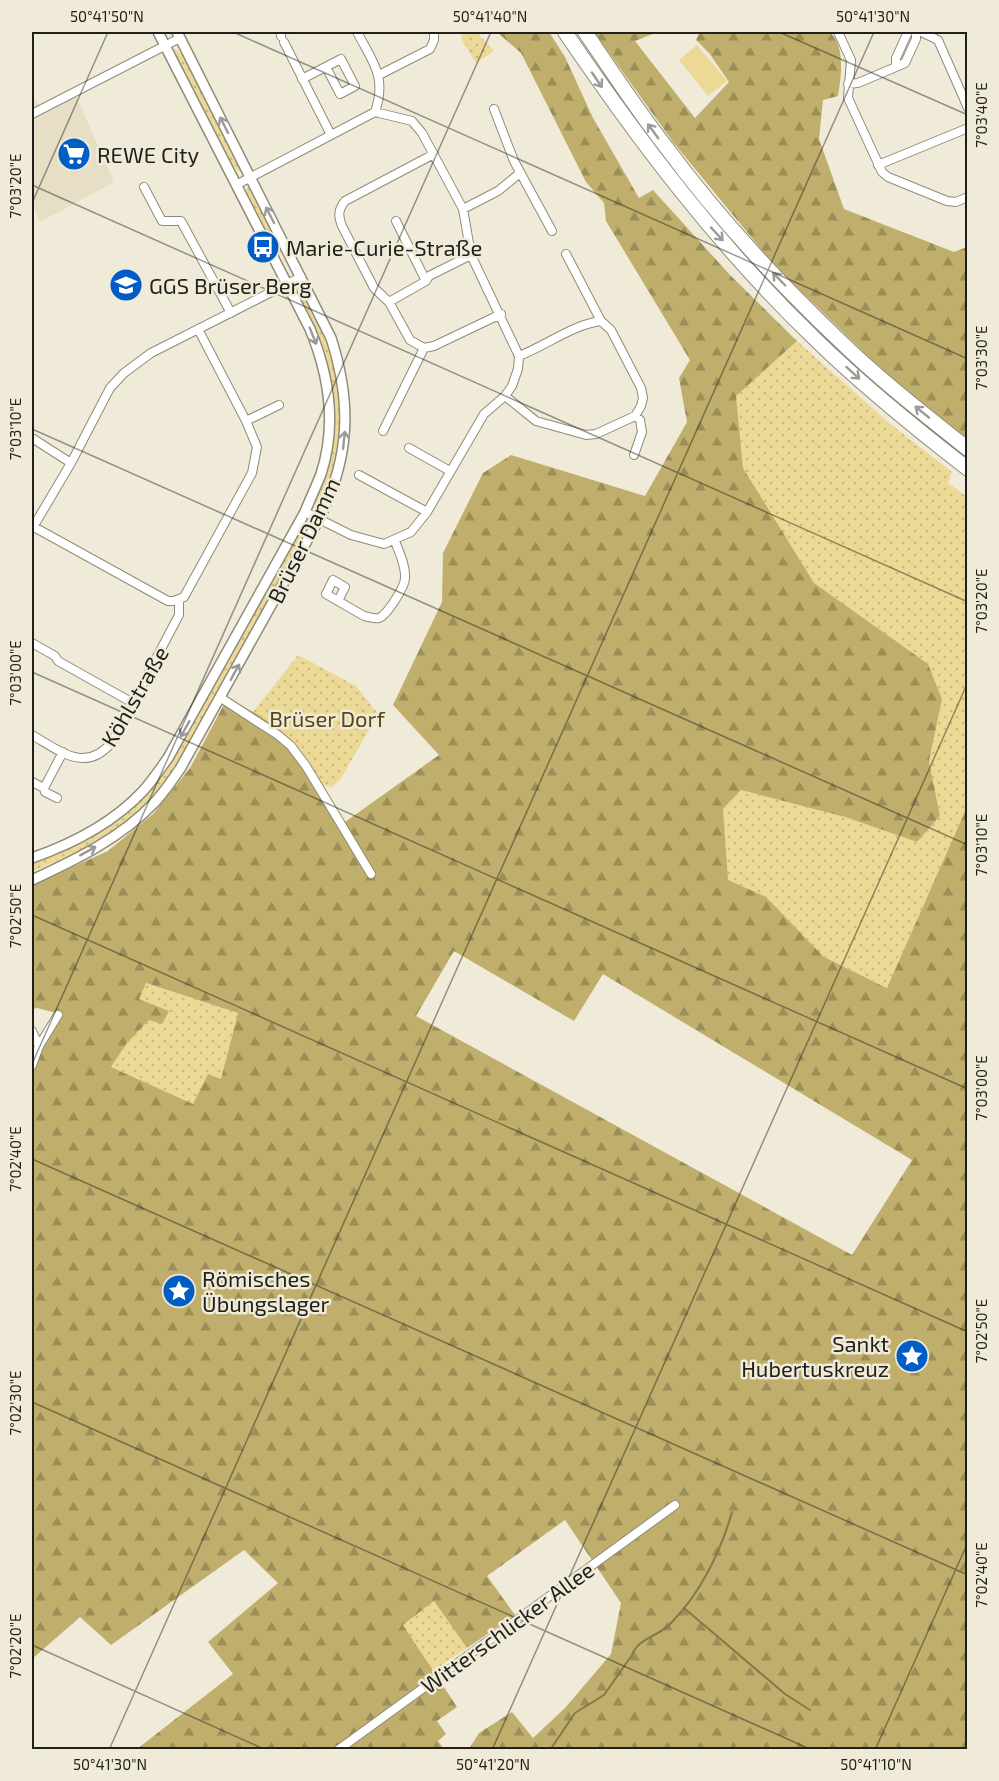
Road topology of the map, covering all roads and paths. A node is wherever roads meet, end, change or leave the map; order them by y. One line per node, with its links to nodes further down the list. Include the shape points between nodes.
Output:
1 (158, 32): 12 (street, Brüser Damm)
2 (357, 32): 15 (street)
3 (434, 32): 15 (street, via 430,49)
4 (565, 32): 56 (highway, one-way to 56, via 656,161 760,282 815,339 908,422)
5 (585, 32): 53 (highway, one-way to 5, via 839,340 773,273 667,149)
6 (838, 32): 17 (street, via 851,60)
7 (908, 32): 14 (street)
8 (916, 32): 14 (street, via 904,63)
9 (921, 32): 18 (street, via 938,40)
10 (178, 35): 12 (street); 27 (street, Brüser Damm, one-way to 10)
11 (282, 36): 16 (street)
12 (166, 45): 21 (street); 28 (street, Brüser Damm)
13 (326, 67): 13 (street, via 341,59 355,86 340,94); 16 (street)
14 (896, 67): 17 (street)
15 (379, 75): 20 (street)
16 (302, 79): 23 (street)
17 (848, 84): 25 (street, via 848,98)
18 (968, 108)
19 (494, 109): 26 (street)
20 (375, 112): 23 (street); 24 (street, via 412,122)
21 (32, 114)
22 (968, 128): 25 (street)
23 (331, 135): 27 (street)
24 (434, 154): 31 (street); 39 (street, via 353,196 339,211 342,226 374,288)
25 (879, 165): 30 (street, via 888,177 947,201)
26 (520, 173): 31 (street, via 498,191); 33 (street)
27 (251, 177): 28 (street); 36 (street, Brüser Damm, one-way to 27)
28 (236, 184): 38 (street, Brüser Damm)
29 (144, 187): 40 (street, via 162,221 181,221)
30 (968, 197)
31 (463, 209): 35 (street)
32 (396, 221): 37 (street)
33 (552, 231)
34 (566, 254): 42 (street)
35 (471, 255): 37 (street); 41 (street)
36 (301, 277): 38 (street); 61 (street, Brüser Damm, one-way to 36, via 330,498 343,454 345,404 343,378 331,338)
37 (426, 281): 39 (street)
38 (287, 284): 40 (street); 59 (street, Brüser Damm, one-way to 59, via 317,345 329,403 321,473)
39 (389, 302): 44 (street, via 410,340)
40 (231, 313): 43 (street)
41 (501, 314): 44 (street); 45 (street)
42 (601, 321): 45 (street); 48 (street, via 611,330 641,388 643,398)
43 (198, 329): 49 (street); 55 (street, via 151,353 124,373 110,388)
44 (424, 348): 50 (street)
45 (519, 356): 46 (street, via 515,379)
46 (505, 396): 48 (street, via 536,421 586,435); 57 (street, via 484,414)
47 (279, 405): 49 (street)
48 (635, 416): 54 (street, via 642,432)
49 (246, 421): 64 (street, via 257,447 252,473)
50 (383, 431)
51 (32, 438): 55 (street)
52 (409, 448): 57 (street)
53 (968, 449)
54 (634, 455)
55 (71, 462): 62 (street)
56 (968, 469)
57 (450, 471): 60 (street)
58 (359, 475): 60 (street)
59 (305, 512): 61 (street); 74 (street, Brüser Damm, one-way to 74, via 168,758 143,791 88,833)
60 (427, 512): 63 (street, via 411,532)
61 (319, 519): 63 (street, via 366,540 384,544); 67 (street, Brüser Damm, one-way to 61)
62 (33, 528): 64 (street, via 168,601)
63 (395, 540): 65 (street, via 406,576 384,614 370,618)
64 (179, 600): 68 (street, Köhlstraße, via 179,615)
65 (338, 601)
66 (32, 643): 68 (street)
67 (221, 698): 75 (street, via 291,746); 76 (street, Brüser Damm, one-way to 67, via 120,833 154,802 180,769)
68 (133, 703): 70 (street, Köhlstraße, via 104,752 80,759)
69 (32, 735): 70 (street, Köhlstraße)
70 (63, 752): 72 (street)
71 (32, 782): 72 (street)
72 (44, 788): 73 (street)
73 (57, 798)
74 (32, 858)
75 (371, 874)
76 (32, 880)
77 (58, 1015): 79 (street)
78 (32, 1031): 79 (street)
79 (39, 1046): 80 (street)
80 (32, 1065)
81 (675, 1505): 82 (street, Witterschlicker Allee)
82 (338, 1749)

